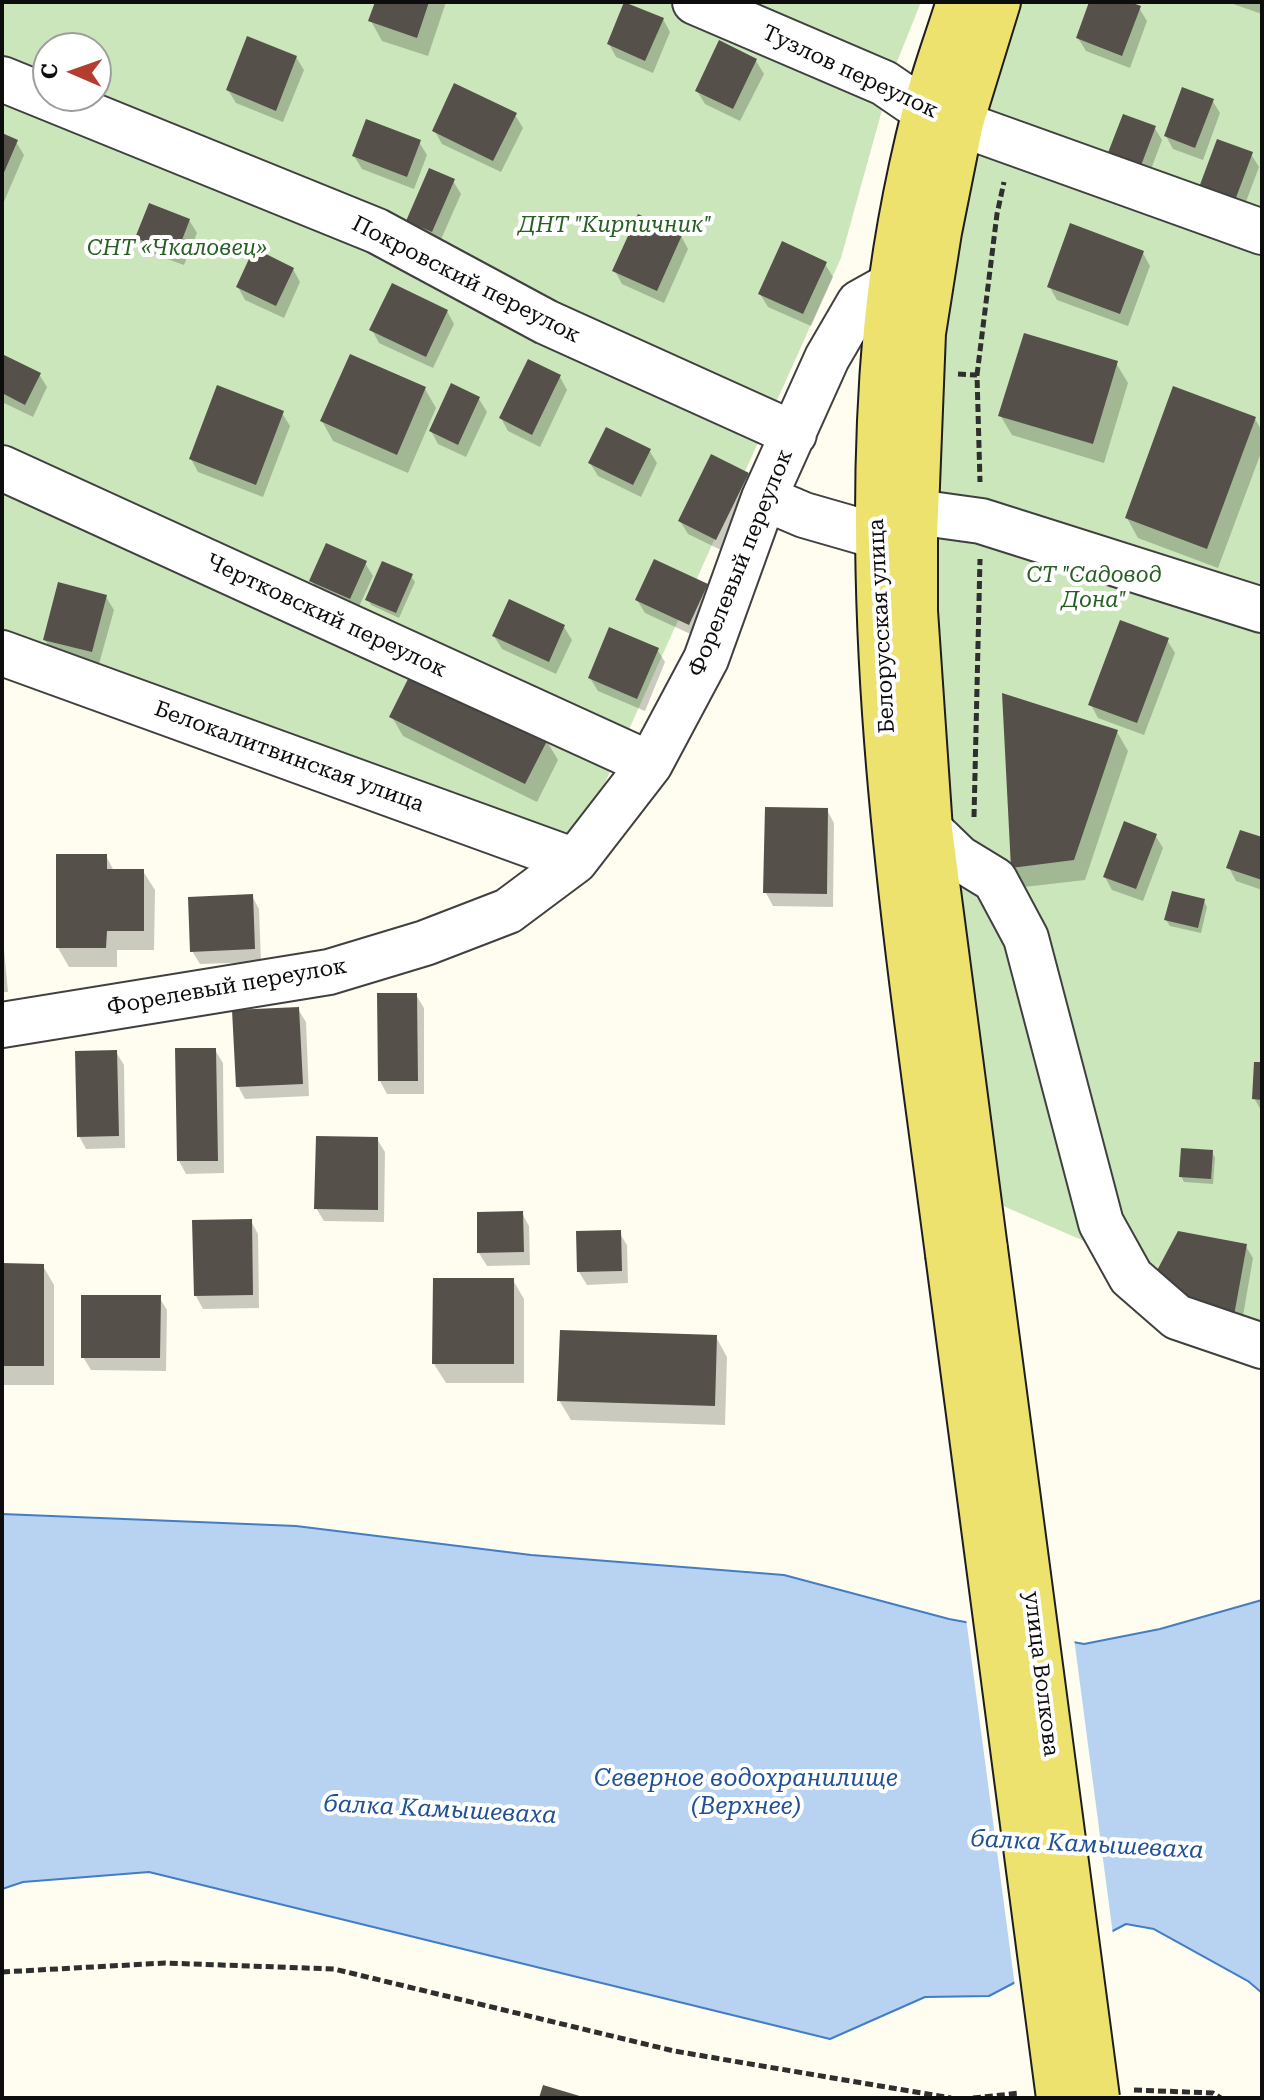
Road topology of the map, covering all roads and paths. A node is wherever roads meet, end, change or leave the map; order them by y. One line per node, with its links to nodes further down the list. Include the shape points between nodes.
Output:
1 (695, 2): 5 (street, Тузлов переулок, via 884,83)
2 (959, 2): 5 (main road, Белорусская улица)
3 (998, 2): 5 (main road, Белорусская улица)
4 (2, 79): 11 (street, Покровский переулок, via 377,231 546,322)
5 (943, 116): 6 (street, Тузлов переулок); 8 (main road, Белорусская улица); 9 (main road, Белорусская улица, via 939,232)
6 (1012, 141): 7 (street, Тузлов переулок); 10 (path, via 997,214)
7 (1262, 232)
8 (893, 284): 11 (street, Форелевый переулок, via 859,303 827,358); 16 (main road, Белорусская улица)
9 (921, 374): 10 (path); 14 (main road, Белорусская улица)
10 (977, 375): 15 (path)
11 (794, 434): 13 (street, Форелевый переулок)
12 (2, 468): 19 (street, Чертковский переулок)
13 (764, 498): 16 (street); 19 (street, Форелевый переулок, via 706,659)
14 (916, 512): 15 (street); 20 (main road, Белорусская улица, via 915,611)
15 (981, 521): 17 (street); 22 (path)
16 (877, 536): 24 (main road, Белорусская улица, via 896,860)
17 (1262, 610)
18 (2, 653): 21 (street, Белокалитвинская улица)
19 (650, 764): 21 (street, Форелевый переулок)
20 (930, 830): 22 (street); 24 (main road, Белорусская улица)
21 (575, 861): 23 (street, Форелевый переулок, via 508,911 329,972)
22 (973, 867): 25 (street, via 995,880 1026,938 1101,1223 1131,1277 1177,1317)
23 (2, 1025)
24 (967, 1252): 30 (main road, улица Волкова, bridge); 31 (main road, улица Волкова, bridge)
25 (1262, 1346)
26 (2, 1972): 29 (path, via 165,1963 334,1969 674,2051)
27 (1149, 2090): 32 (path)
28 (1213, 2093): 33 (path)
29 (951, 2098)
30 (1059, 2098)
31 (1097, 2098)
32 (1156, 2098)
33 (1221, 2098)

